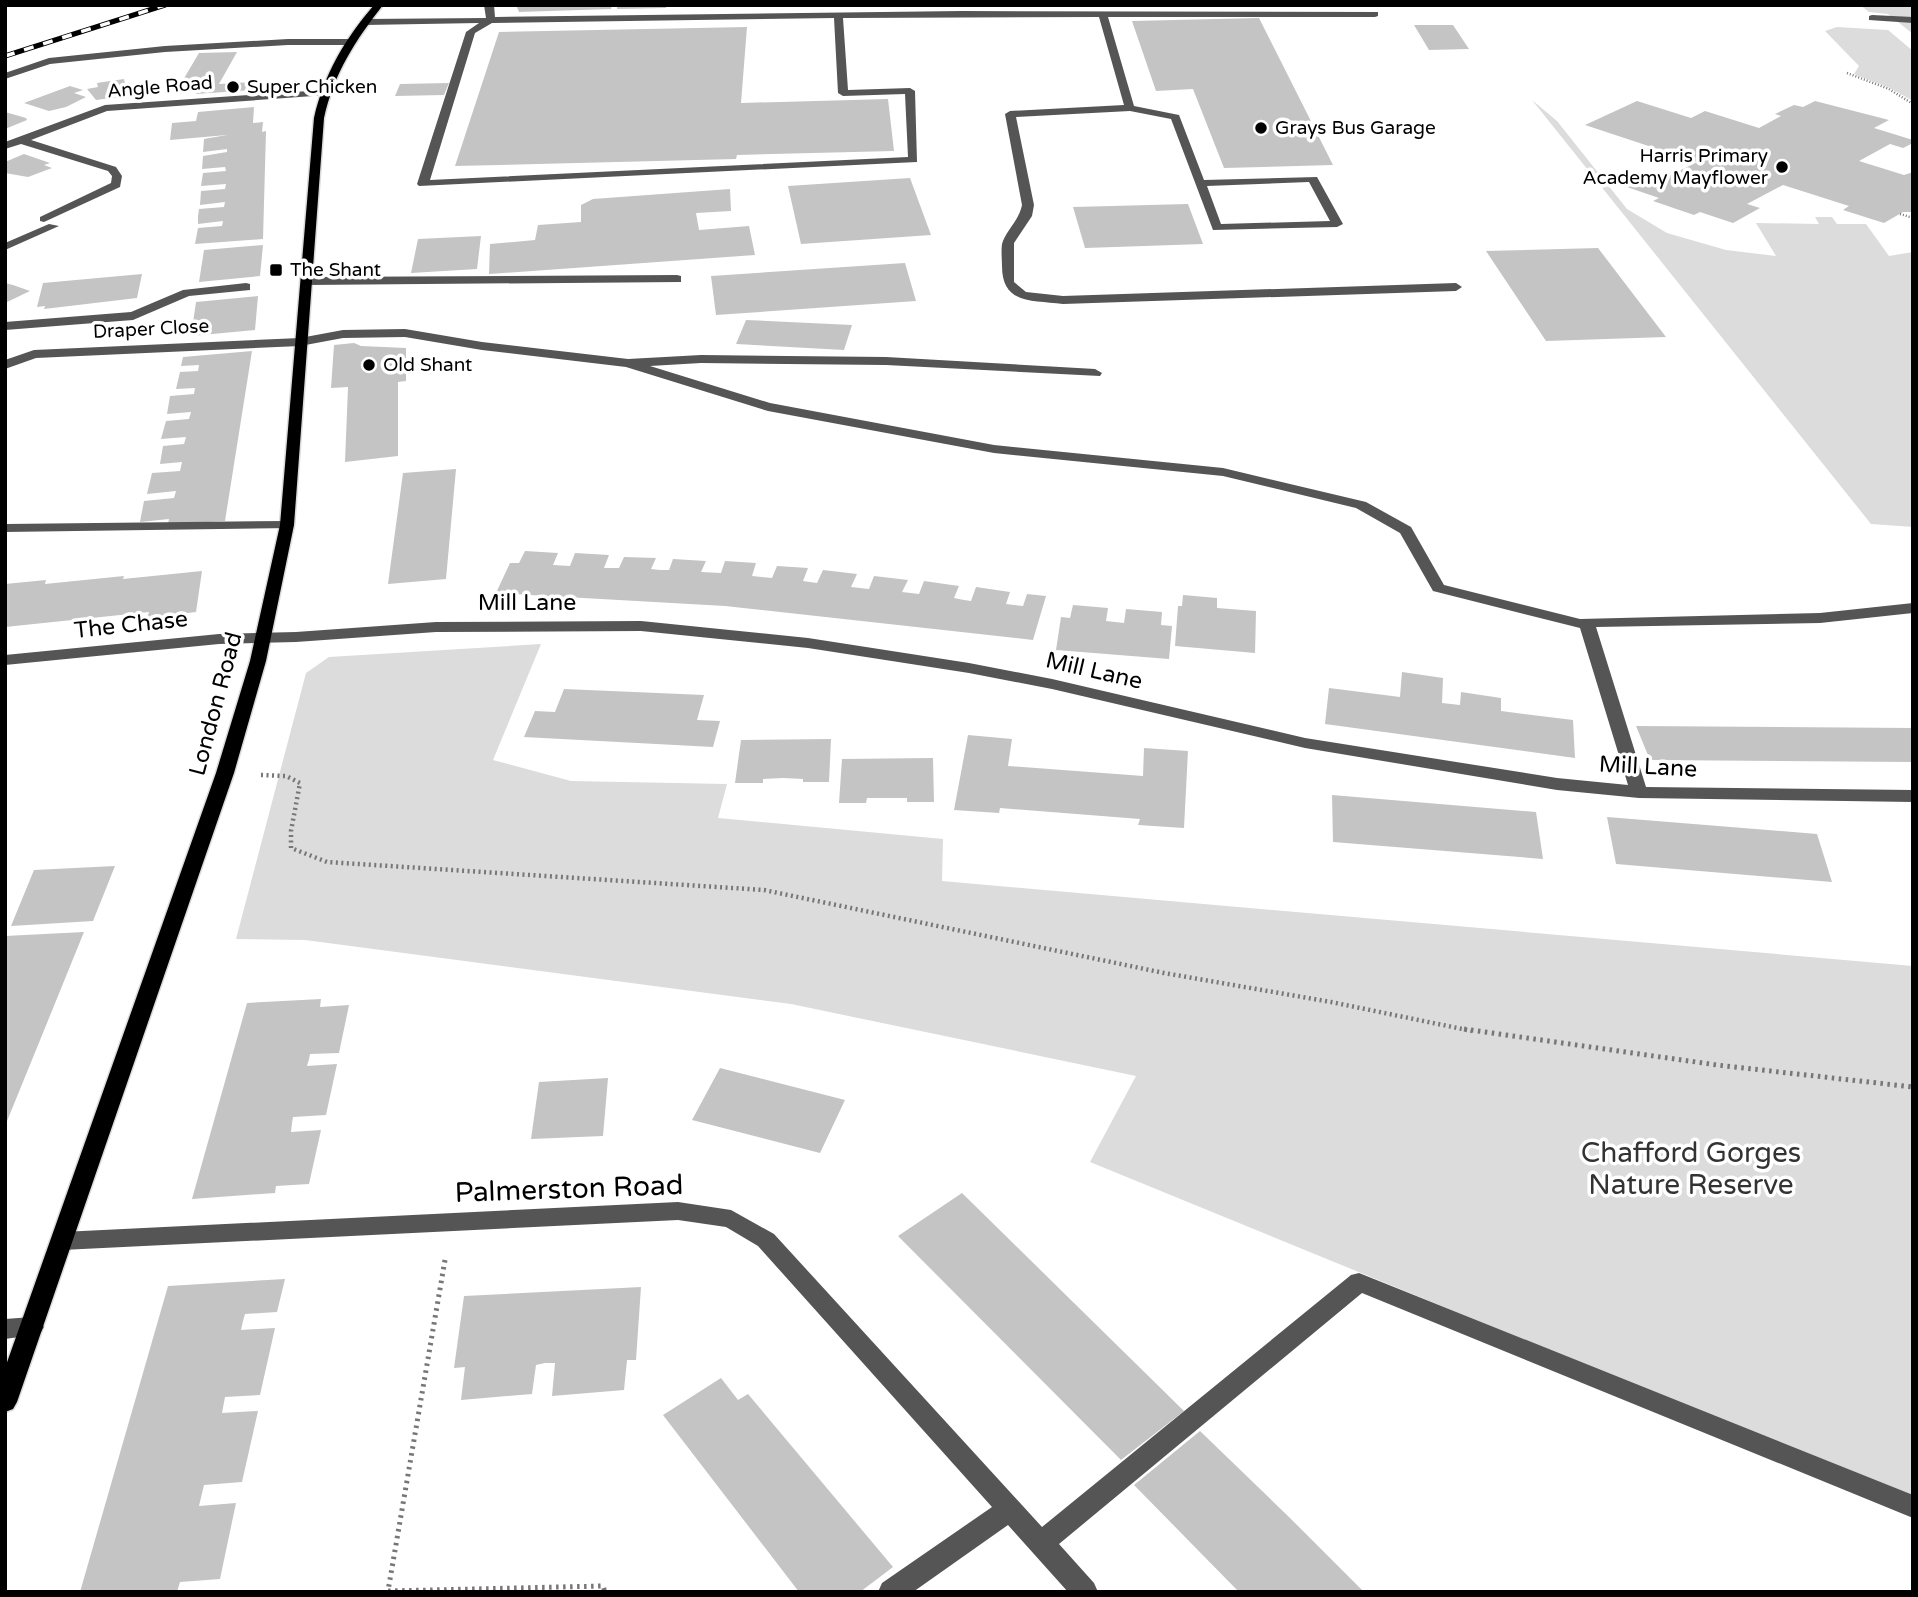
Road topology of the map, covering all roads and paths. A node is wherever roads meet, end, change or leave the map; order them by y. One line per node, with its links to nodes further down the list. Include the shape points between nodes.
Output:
1 (379, 5): 11 (main road, London Road)
2 (489, 5): 9 (street)
3 (974, 5): 4 (street)
4 (962, 14): 5 (street); 7 (street)
5 (1103, 14): 6 (street); 17 (street)
6 (1375, 14)
7 (838, 16): 9 (street); 9 (street, via 843,93 910,91 913,160 423,184 471,33)
8 (1872, 18): 10 (street)
9 (491, 20): 11 (street)
10 (1913, 20)
11 (365, 22): 12 (main road, London Road)
12 (349, 42): 14 (street, via 179,48 74,58 48,61); 15 (main road, London Road)
13 (1847, 73): 16 (path)
14 (5, 76)
15 (323, 93): 18 (street, Angle Road, via 105,108); 25 (main road, London Road)
16 (1913, 104)
17 (1130, 108): 20 (street, via 1175,117); 27 (street, via 1010,114 1028,205 1008,243 1012,289 1023,295 1063,300)
18 (21, 140): 19 (street, Angle Road); 23 (street, via 112,169 116,185)
19 (5, 146)
20 (1199, 183): 20 (street, via 1217,228 1337,224 1313,179)
21 (1900, 214): 22 (path)
22 (1913, 218)
23 (5, 247)
24 (677, 279): 25 (street)
25 (307, 281): 29 (main road, London Road)
26 (246, 287): 28 (street, via 187,293 133,316)
27 (1456, 287)
28 (5, 326)
29 (300, 342): 30 (street, Draper Close, via 343,334 405,333); 31 (street, Draper Close, via 34,354); 33 (main road, London Road)
30 (628, 363): 32 (street, via 886,361); 36 (street, via 768,407 994,449 1223,472 1361,505 1406,530 1438,588)
31 (5, 365)
32 (1095, 373)
33 (287, 525): 34 (street); 37 (main road, London Road)
34 (5, 528)
35 (1913, 608): 36 (street, via 1820,618)
36 (1581, 623): 40 (street, via 1587,625)
37 (262, 636): 38 (street, The Chase); 39 (main road, London Road); 40 (street, Mill Lane, via 551,624 641,626 808,643 1040,682 1305,743 1557,784)
38 (5, 660)
39 (225, 773): 42 (path, via 286,776 300,783 291,848 327,862 764,890 1483,1034); 44 (main road, London Road)
40 (1639, 792): 41 (street, Mill Lane)
41 (1913, 796)
42 (1913, 1087)
43 (453, 1222): 44 (street, Palmerston Road); 49 (street, Palmerston Road, via 678,1211 731,1219 766,1240); 51 (path, via 388,1591 603,1586)
44 (62, 1241): 45 (main road, London Road)
45 (32, 1327): 46 (street); 47 (main road, London Road)
46 (5, 1329)
47 (5, 1402)
48 (1913, 1507): 50 (street, via 1359,1282)
49 (1009, 1510): 50 (street, Palmerston Road); 52 (street)
50 (1040, 1544): 53 (street, Palmerston Road)
51 (605, 1592)
52 (891, 1592)
53 (1085, 1592)

